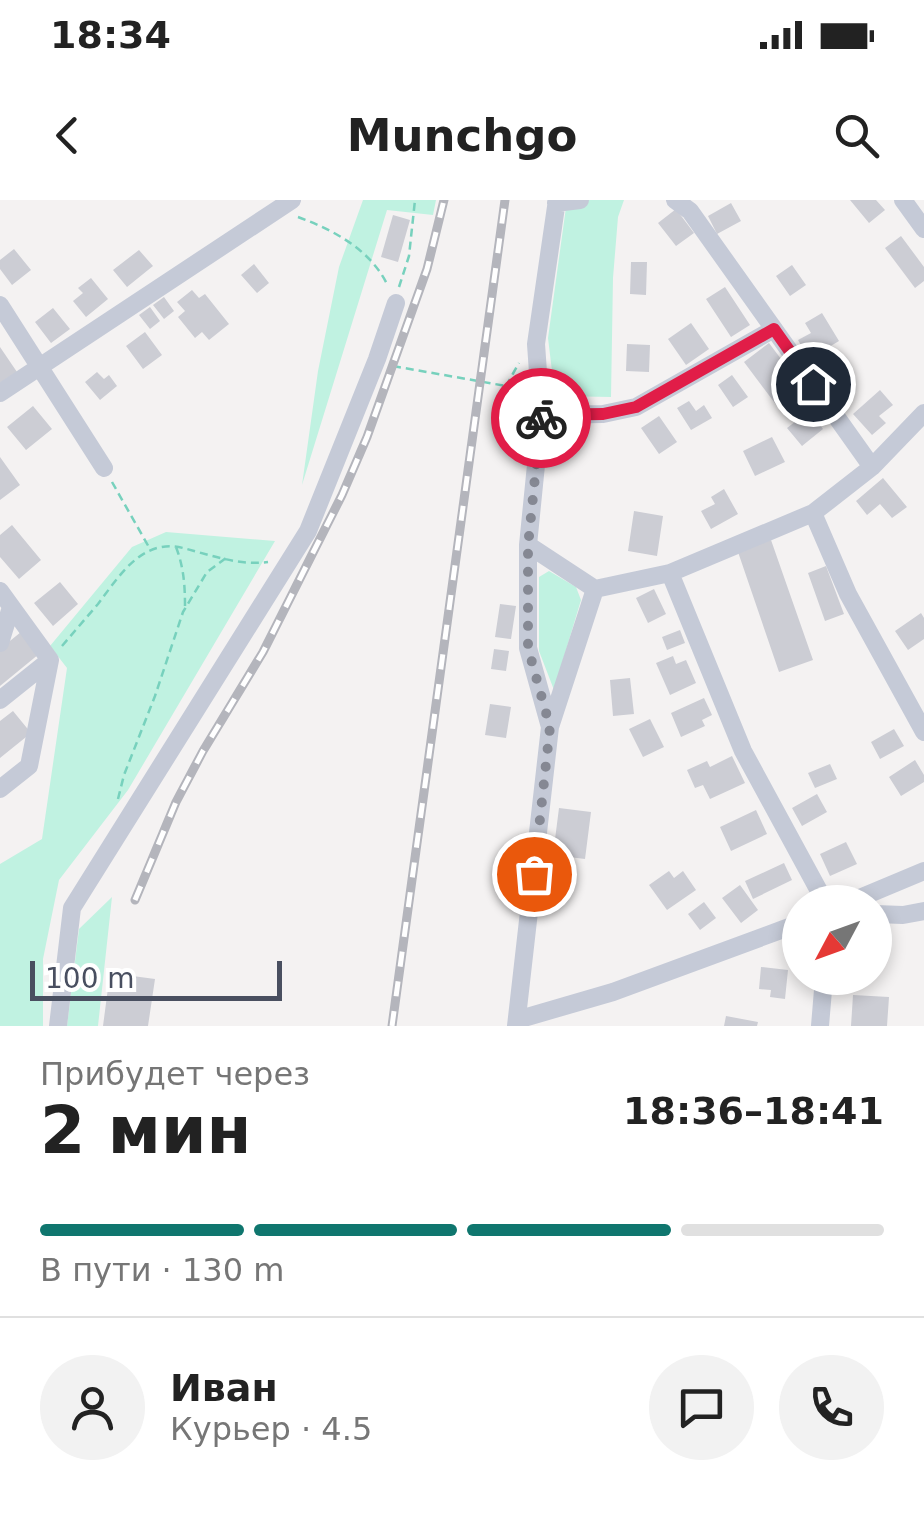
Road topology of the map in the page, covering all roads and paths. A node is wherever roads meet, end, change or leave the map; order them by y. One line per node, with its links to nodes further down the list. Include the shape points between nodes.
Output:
1 (415, 200): 8 (path)
2 (580, 200): 4 (street)
3 (903, 200): 7 (street)
4 (556, 202): 16 (street, via 536,344)
5 (284, 205): 8 (path, via 371,260); 12 (street)
6 (682, 206): 10 (street)
7 (924, 229)
8 (396, 303): 11 (street)
9 (0, 305): 12 (street)
10 (774, 329): 16 (street, via 636,407); 17 (street)
11 (377, 359): 14 (path, via 506,386); 24 (street, via 308,531)
12 (40, 366): 13 (street); 18 (street)
13 (0, 394)
14 (511, 398)
15 (924, 413): 17 (street)
16 (541, 415): 21 (street)
17 (872, 467): 19 (street)
18 (104, 468): 22 (path)
19 (813, 513): 25 (street); 33 (street, via 848,594)
20 (175, 546): 22 (path); 23 (path); 28 (path)
21 (528, 546): 26 (street); 32 (street, via 528,648)
22 (150, 550): 30 (path, via 127,567)
23 (226, 558): 24 (path, via 256,564); 28 (path, via 207,572)
24 (290, 559): 44 (street, via 72,908)
25 (670, 573): 26 (street); 37 (street, via 743,751)
26 (596, 589): 32 (street)
27 (4, 605): 29 (street); 30 (street)
28 (185, 608): 35 (path)
29 (0, 643)
30 (50, 660): 31 (street); 34 (street, via 28,766)
31 (0, 700)
32 (550, 727): 43 (street)
33 (924, 732)
34 (0, 788)
35 (117, 804)
36 (924, 871): 38 (street)
37 (816, 885)
38 (891, 885)
39 (924, 911): 40 (street)
40 (892, 915)
41 (782, 930): 43 (street)
42 (823, 995): 45 (street)
43 (517, 1023)
44 (58, 1026)
45 (820, 1026)

